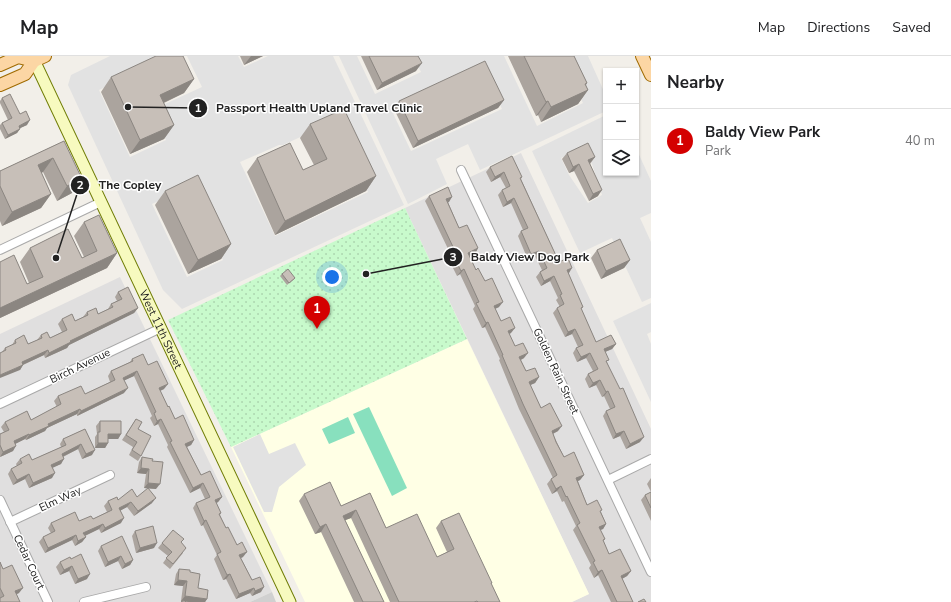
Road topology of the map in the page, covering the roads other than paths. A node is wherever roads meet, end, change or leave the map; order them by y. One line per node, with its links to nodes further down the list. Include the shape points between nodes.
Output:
1 (642, 56): 4 (main road)
2 (37, 58): 3 (main road, via 18,57); 5 (main road, via 25,74); 7 (street, West 11th Street)
3 (0, 65)
4 (651, 75)
5 (0, 85)
6 (461, 170): 13 (street, Golden Rain Street)
7 (101, 202): 8 (street); 9 (street, West 11th Street)
8 (0, 250)
9 (161, 328): 10 (street, Birch Avenue); 20 (street, West 11th Street)
10 (0, 404)
11 (651, 460): 13 (street)
12 (110, 475): 15 (street, Elm Way)
13 (608, 480): 16 (street, Golden Rain Street)
14 (0, 500): 15 (street, Cedar Court)
15 (10, 522): 18 (street, Cedar Court)
16 (651, 572)
17 (146, 587): 19 (street)
18 (48, 602)
19 (84, 602)
20 (290, 602)

